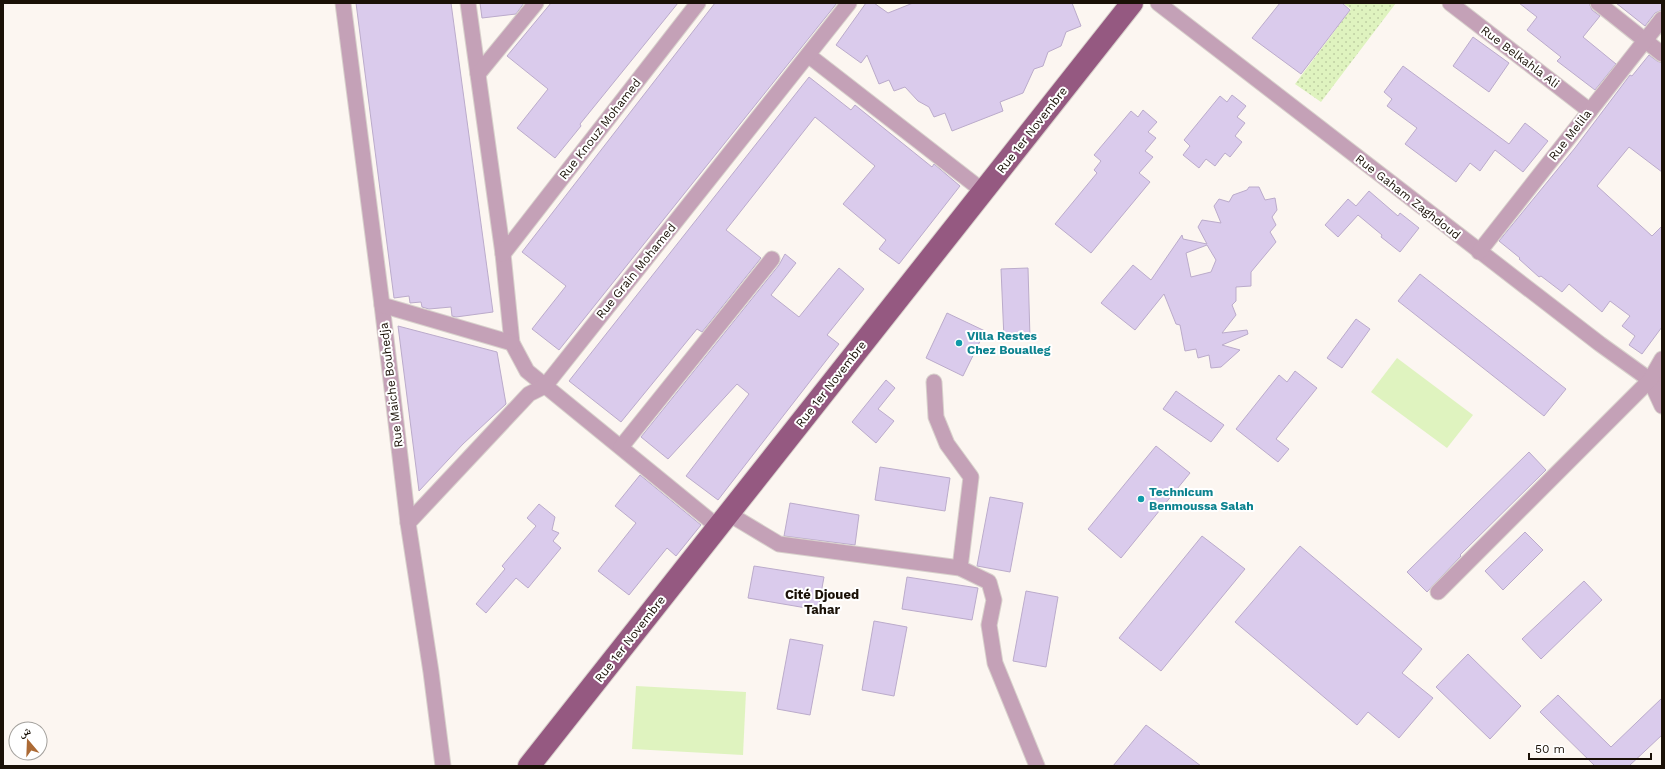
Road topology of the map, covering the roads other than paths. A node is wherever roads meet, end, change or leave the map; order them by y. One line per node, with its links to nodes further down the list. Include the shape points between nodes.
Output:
1 (343, 3): 20 (street, Rue Maiche Bouhedja)
2 (468, 3): 14 (street)
3 (536, 3): 14 (street)
4 (698, 3): 18 (street, Rue Knouz Mohamed)
5 (849, 3): 13 (street, Rue Grain Mohamed)
6 (1132, 3): 16 (main road, Rue 1er Novembre)
7 (1158, 3): 17 (street, Rue Gaham Zaghdoud)
8 (1450, 3): 15 (street, Rue Belkahla Ali)
9 (1598, 3): 11 (street)
10 (1662, 19): 11 (street, Rue Melila)
11 (1645, 40): 12 (street); 15 (street, Rue Melila)
12 (1662, 54)
13 (808, 55): 16 (street); 25 (street, Rue Grain Mohamed)
14 (478, 74): 18 (street)
15 (1590, 111): 17 (street, Rue Melila)
16 (983, 191): 28 (main road, Rue 1er Novembre)
17 (1479, 252): 23 (street, Rue Gaham Zaghdoud, via 1600,344)
18 (503, 254): 21 (street)
19 (772, 259): 27 (street)
20 (382, 305): 21 (street); 29 (street, Rue Maiche Bouhedja)
21 (512, 343): 25 (street, via 527,371)
22 (1662, 359): 23 (street)
23 (1656, 381): 26 (street); 31 (street)
24 (934, 382): 30 (street, via 936,417 947,444 971,477)
25 (545, 386): 27 (street); 29 (street, Rue Grain Mohamed, via 529,394)
26 (1662, 406)
27 (621, 447): 28 (street)
28 (724, 520): 30 (street, via 779,544); 33 (main road, Rue 1er Novembre)
29 (408, 523): 32 (street, Rue Maiche Bouhedja)
30 (960, 568): 34 (street, via 989,582 994,600 989,625 995,663)
31 (1438, 592)
32 (443, 766)
33 (529, 766)
34 (1037, 766)

